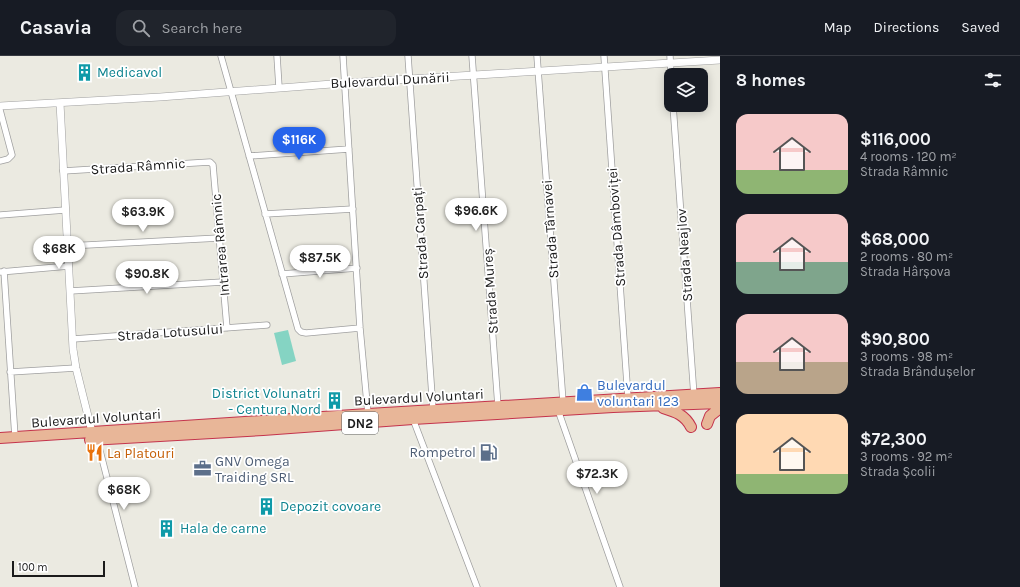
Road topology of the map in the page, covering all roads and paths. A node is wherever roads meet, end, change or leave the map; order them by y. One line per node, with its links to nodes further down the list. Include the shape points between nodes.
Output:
1 (221, 56): 16 (street)
2 (277, 56): 15 (street)
3 (343, 56): 14 (street)
4 (408, 56): 13 (street, Strada Carpați)
5 (472, 56): 12 (street, Strada Mureș)
6 (537, 56): 11 (street, Strada Târnavei)
7 (604, 56): 10 (street, Strada Dâmboviței)
8 (670, 59): 9 (street, Bulevardul Dunării); 10 (street, Bulevardul Dunării)
9 (720, 60)
10 (605, 67): 11 (street, Bulevardul Dunării); 45 (street, Strada Dâmboviței)
11 (538, 72): 12 (street, Bulevardul Dunării); 49 (street, Strada Târnavei)
12 (473, 75): 13 (street, Bulevardul Dunării); 48 (street, Strada Mureș)
13 (410, 79): 14 (street, Bulevardul Dunării); 52 (street, Strada Carpați)
14 (345, 83): 15 (street, Bulevardul Dunării); 21 (street)
15 (280, 87): 16 (street, Bulevardul Dunării)
16 (230, 92): 17 (street, Bulevardul Dunării); 22 (street)
17 (60, 103): 18 (street, Bulevardul Dunării); 25 (street)
18 (0, 106)
19 (0, 110): 23 (street, via 12,152 10,158)
20 (673, 112): 46 (street, Strada Neajlov)
21 (349, 149): 22 (street); 26 (street)
22 (249, 156): 28 (street)
23 (0, 161)
24 (212, 163): 25 (street, Strada Râmnic); 30 (street, Intrarea Râmnic)
25 (63, 171): 27 (street)
26 (353, 209): 28 (street); 33 (street)
27 (65, 210): 29 (street); 31 (street)
28 (265, 214): 35 (street)
29 (0, 215)
30 (219, 238): 31 (street); 36 (street, Intrarea Râmnic)
31 (68, 246): 32 (street)
32 (69, 266): 34 (street); 37 (street)
33 (356, 268): 35 (street); 40 (street)
34 (2, 272): 43 (street)
35 (282, 274): 40 (street, via 301,332)
36 (223, 282): 37 (street); 39 (street, Intrarea Râmnic)
37 (70, 291): 41 (street)
38 (266, 325): 39 (street, Strada Lotusului)
39 (227, 328): 41 (street, Strada Lotusului)
40 (360, 328): 53 (street)
41 (73, 339): 42 (street)
42 (76, 368): 43 (street); 57 (street)
43 (10, 372): 59 (street)
44 (720, 393): 46 (highway, Bulevardul Voluntari / DN2)
45 (628, 398): 46 (highway, Bulevardul Voluntari / DN2); 49 (highway, Bulevardul Voluntari / DN2)
46 (694, 400): 47 (highway, Bulevardul Voluntari / DN2); 50 (highway, Bulevardul Voluntari / DN2)
47 (720, 403)
48 (498, 406): 49 (highway, Bulevardul Voluntari / DN2); 52 (highway, Bulevardul Voluntari / DN2)
49 (560, 406): 50 (highway, Bulevardul Voluntari / DN2); 54 (highway, Bulevardul Voluntari / DN2); 63 (street, Strada Târnavei)
50 (656, 406): 56 (highway, via 682,415)
51 (720, 408): 55 (highway, via 710,416)
52 (433, 410): 53 (highway, Bulevardul Voluntari / DN2)
53 (368, 414): 57 (highway, Bulevardul Voluntari / DN2)
54 (414, 419): 57 (highway, Bulevardul Voluntari / DN2, via 263,430); 62 (street)
55 (707, 424)
56 (691, 427)
57 (94, 436): 59 (highway, Bulevardul Voluntari / DN2); 60 (highway, Bulevardul Voluntari / DN2); 61 (street)
58 (0, 438): 59 (highway, Bulevardul Voluntari / DN2)
59 (15, 438)
60 (0, 445)
61 (135, 587)
62 (477, 587)
63 (620, 587)

